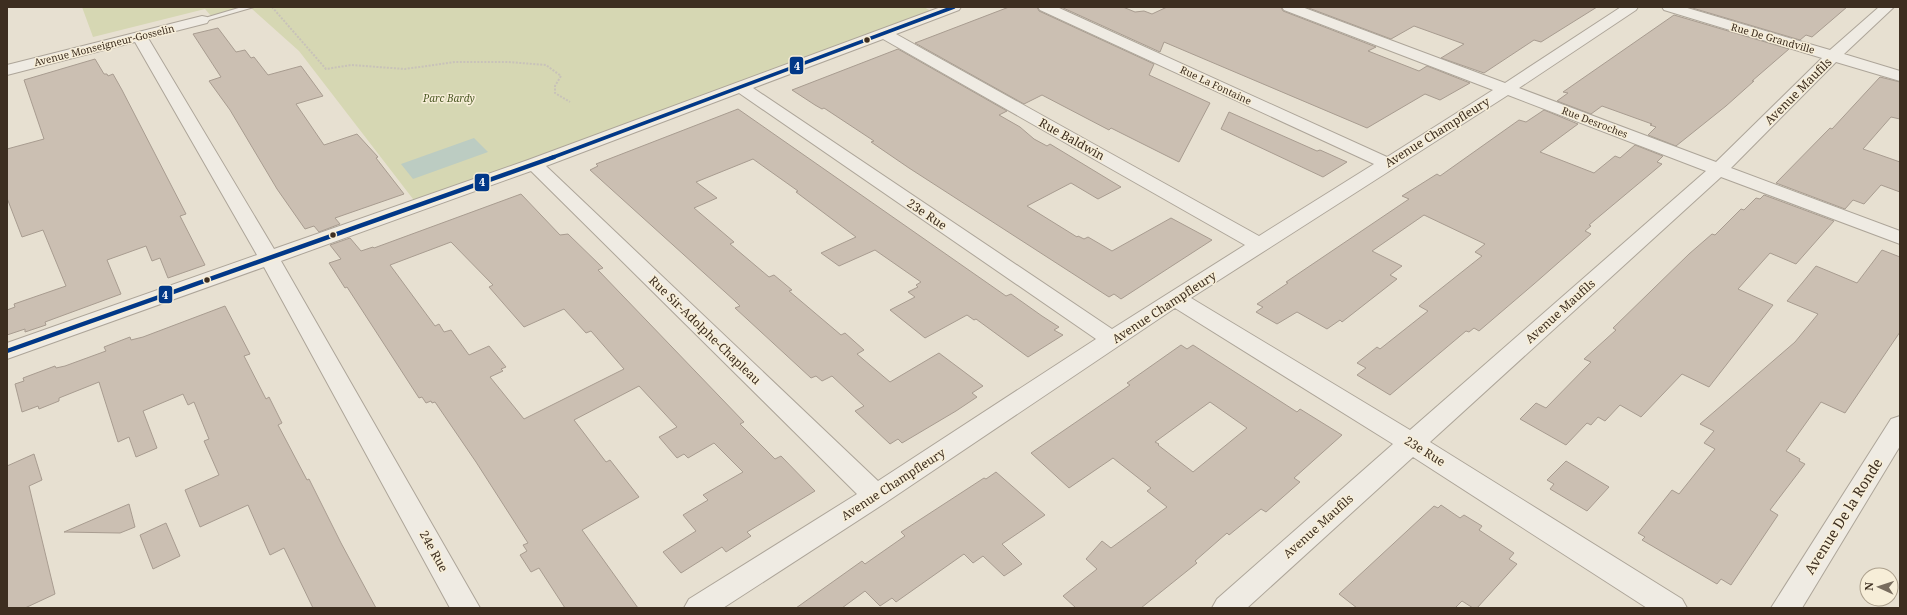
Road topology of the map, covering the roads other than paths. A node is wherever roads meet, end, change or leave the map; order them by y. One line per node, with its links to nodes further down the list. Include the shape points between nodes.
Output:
1 (250, 7): 9 (lane)
2 (954, 7): 8 (street)
3 (1045, 7): 18 (street, Rue La Fontaine)
4 (1290, 7): 16 (street, Rue Desroches)
5 (1631, 7): 16 (street, Avenue Champfleury)
6 (1669, 7): 12 (street, Rue De Grandville)
7 (1887, 7): 12 (street, Avenue Maufils)
8 (930, 10): 10 (street)
9 (202, 20): 11 (street, Avenue Monseigneur-Gosselin)
10 (883, 33): 15 (street); 21 (street, Rue Baldwin)
11 (139, 36): 13 (street, Avenue Monseigneur-Gosselin); 22 (street, 24e Rue)
12 (1834, 56): 14 (street, Rue De Grandville); 19 (street, Avenue Maufils)
13 (7, 70)
14 (1900, 76)
15 (741, 87): 17 (street); 24 (street, 23e Rue)
16 (1508, 88): 18 (street, Avenue Champfleury); 19 (street, Rue Desroches)
17 (534, 164): 22 (street, via 414,205); 28 (street, Rue Sir-Adolphe-Chapleau)
18 (1388, 164): 21 (street, Avenue Champfleury)
19 (1718, 170): 20 (street, Rue Desroches); 27 (street, Avenue Maufils)
20 (1900, 238)
21 (1260, 245): 23 (street, Avenue Champfleury)
22 (270, 259): 25 (street); 29 (street, 24e Rue)
23 (1175, 298): 24 (street, Avenue Champfleury); 27 (street, 23e Rue)
24 (1113, 340): 28 (street, Avenue Champfleury)
25 (7, 351)
26 (1900, 424): 33 (street, Avenue De la Ronde)
27 (1412, 443): 31 (street, Avenue Maufils); 32 (street, 23e Rue)
28 (876, 496): 30 (street, Avenue Champfleury)
29 (465, 608)
30 (699, 608)
31 (1227, 608)
32 (1672, 608)
33 (1786, 608)

